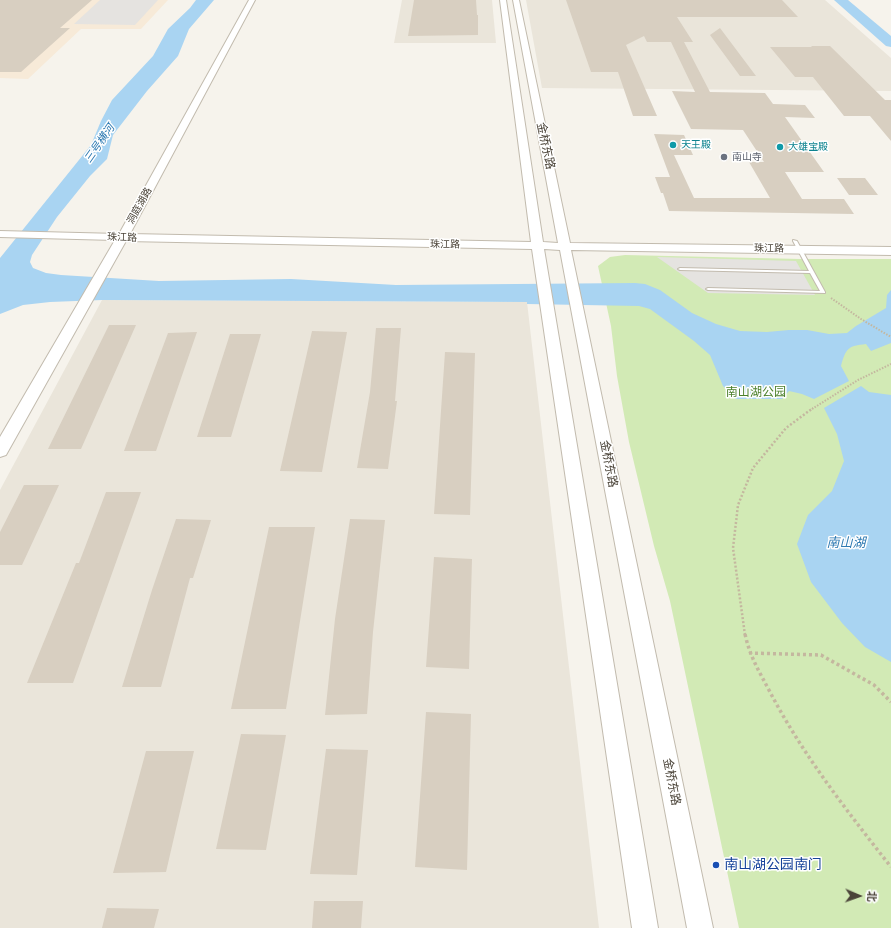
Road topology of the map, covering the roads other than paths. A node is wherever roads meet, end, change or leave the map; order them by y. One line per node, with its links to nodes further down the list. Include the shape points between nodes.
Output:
1 (252, 0): 5 (street, 洞庭湖路)
2 (503, 0): 9 (street, 金桥东路)
3 (516, 0): 7 (street, 金桥东路)
4 (4, 230): 5 (street, 珠江路)
5 (124, 234): 9 (street, 珠江路); 14 (street, 洞庭湖路)
6 (795, 241): 7 (street, 珠江路); 8 (street, 珠江路); 12 (lane)
7 (564, 242): 9 (street, 珠江路); 10 (street, 珠江路); 16 (street, 金桥东路)
8 (891, 242)
9 (537, 243): 15 (street, 金桥东路)
10 (891, 251)
11 (680, 269): 12 (lane)
12 (812, 272): 13 (lane, via 823,292)
13 (708, 289)
14 (0, 451)
15 (645, 928)
16 (700, 928)

